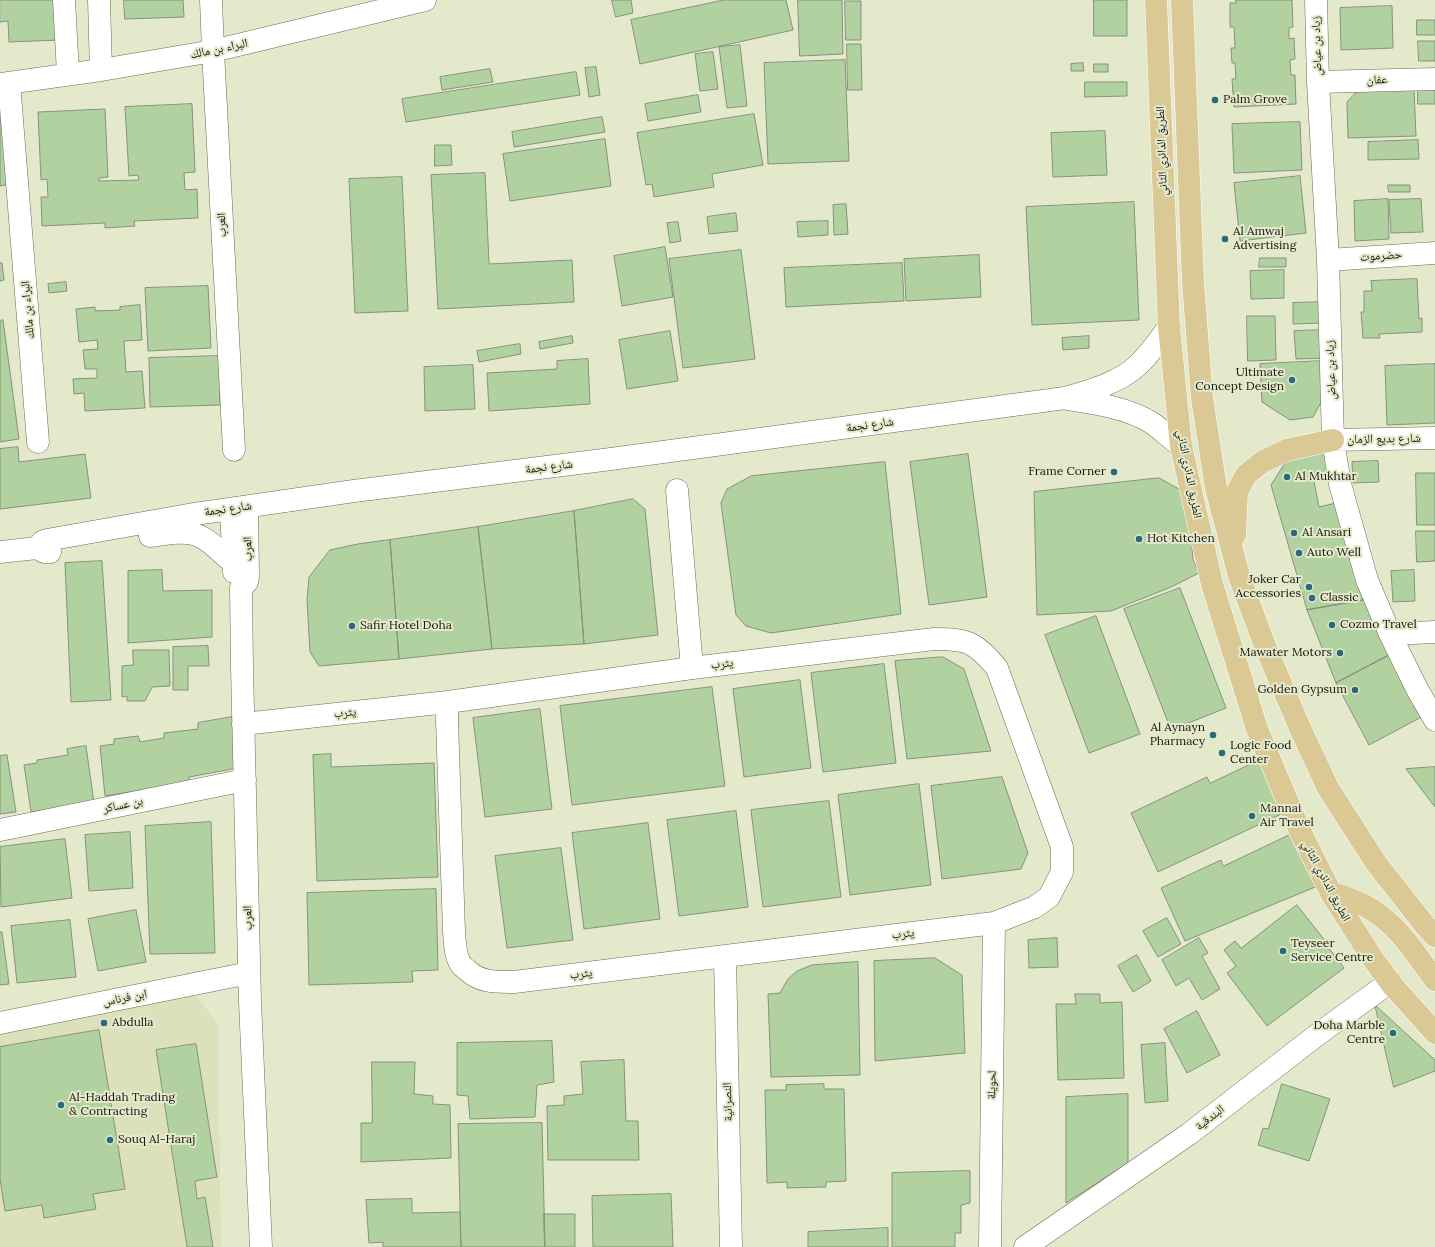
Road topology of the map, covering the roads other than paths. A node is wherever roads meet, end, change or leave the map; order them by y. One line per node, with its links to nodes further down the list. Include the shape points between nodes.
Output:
1 (64, 0): 10 (street)
2 (99, 0): 9 (street)
3 (211, 0): 8 (street, العرب)
4 (425, 0): 8 (street, البراء بن مالك)
5 (1156, 0): 16 (main road, الطريق الدائري الثاني)
6 (1182, 0): 28 (main road, الطريق الدائري الثاني, via 1193,282 1202,398 1216,488)
7 (1316, 0): 12 (street, زياد بن عياض)
8 (213, 52): 9 (street, البراء بن مالك); 22 (street, العرب)
9 (101, 70): 10 (street, البراء بن مالك)
10 (68, 74): 13 (street, البراء بن مالك)
11 (1435, 78): 12 (street, عفان)
12 (1318, 82): 15 (street, زياد بن عياض)
13 (5, 83): 20 (street, البراء بن مالك)
14 (1435, 253): 15 (street, حضرموت)
15 (1328, 260): 19 (street, زياد بن عياض)
16 (1169, 327): 17 (street, شارع نجمة, via 1151,352 1117,379); 21 (main road, الطريق الدائري الثاني)
17 (1065, 398): 21 (street, شارع نجمة, via 1130,413 1151,423); 24 (street, شارع نجمة)
18 (1435, 438): 19 (street, شارع بديع الزمان)
19 (1333, 440): 28 (main road, via 1287,450 1262,462 1246,475 1237,492 1235,531); 31 (street, زياد بن عياض, via 1340,484 1366,580)
20 (38, 442)
21 (1181, 446): 38 (main road, الطريق الدائري الثاني, via 1212,584 1257,729 1300,831)
22 (234, 450)
23 (677, 490): 32 (street)
24 (239, 508): 25 (street, شارع نجمة); 27 (street, العرب); 29 (street, العرب, via 248,576)
25 (189, 524): 26 (street, شارع نجمة, via 47,540 37,548); 27 (street, شارع نجمة)
26 (0, 552)
27 (233, 564): 29 (street, العرب, via 235,582)
28 (1239, 576): 40 (main road, الطريق الدائري الثاني, via 1268,653 1328,788 1376,863)
29 (242, 588): 35 (street, العرب)
30 (1435, 632): 31 (street)
31 (1390, 634): 34 (street, زياد بن عياض)
32 (692, 668): 33 (street, يثرب); 39 (street, يثرب, via 934,639 970,642 985,654 997,668 1062,846 1062,872 1049,897 1035,907)
33 (448, 702): 35 (street, يثرب); 41 (street, يثرب, via 454,932 460,964 482,980 514,982)
34 (1435, 720)
35 (243, 724): 36 (street, العرب)
36 (245, 780): 37 (street, بن عساكر); 42 (street, العرب)
37 (0, 830)
38 (1331, 893): 43 (main road, via 1350,898 1384,918); 44 (main road, الطريق الدائري الثاني, via 1362,944)
39 (994, 923): 41 (street, يثرب); 49 (street, لحويلة)
40 (1435, 936)
41 (725, 957): 48 (street, النصرانية)
42 (249, 973): 45 (street, ابن فرناس); 47 (street, العرب)
43 (1435, 980)
44 (1390, 982): 46 (main road, الطريق الدائري الثاني); 50 (street, البندقية, via 1189,1134)
45 (0, 1023)
46 (1435, 1033)
47 (262, 1247)
48 (731, 1247)
49 (990, 1247)
50 (1025, 1247)

